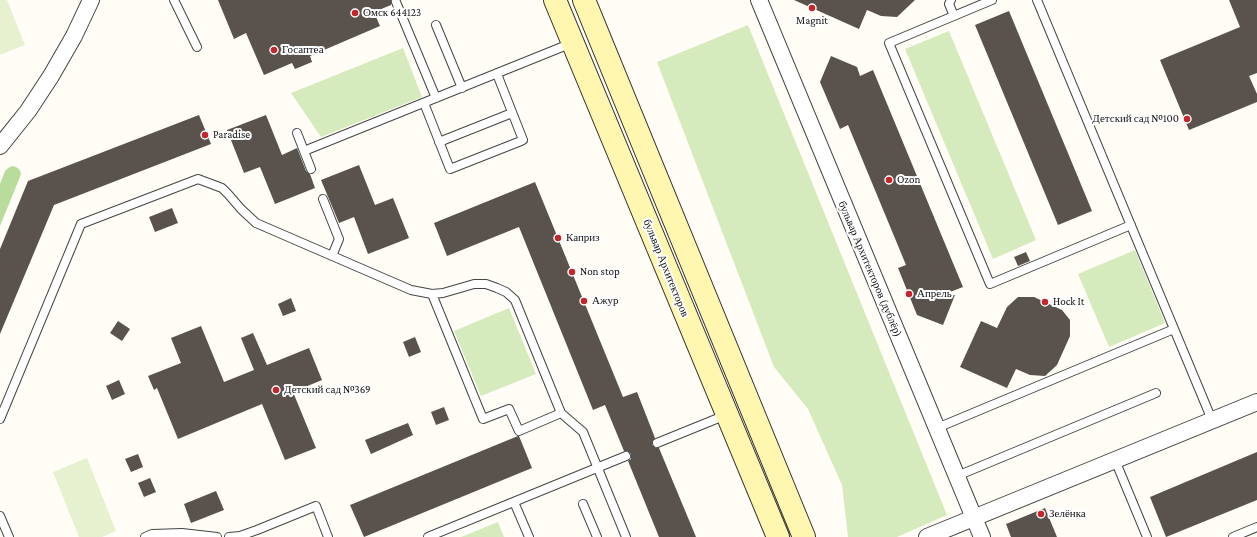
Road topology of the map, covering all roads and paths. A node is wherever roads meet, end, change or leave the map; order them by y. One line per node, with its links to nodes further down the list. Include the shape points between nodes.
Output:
1 (91, 0): 21 (street, via 51,76 28,111)
2 (174, 0): 13 (lane)
3 (555, 0): 12 (main road, бульвар Архитекторов)
4 (584, 0): 57 (main road)
5 (759, 0): 35 (street, бульвар Архитекторов (дублёр))
6 (951, 0): 10 (lane, via 949,4)
7 (992, 0): 10 (lane)
8 (1038, 0): 25 (lane)
9 (396, 2): 16 (lane)
10 (954, 16): 25 (lane, via 889,43 990,284)
11 (436, 25): 15 (lane)
12 (573, 42): 14 (lane); 32 (main road, бульвар Архитекторов)
13 (197, 47)
14 (497, 74): 15 (lane); 18 (lane)
15 (462, 88): 16 (lane)
16 (436, 98): 17 (lane)
17 (424, 103): 20 (lane); 22 (lane)
18 (512, 113): 20 (lane); 20 (lane, via 523,140 514,144 450,169)
19 (297, 133): 22 (lane)
20 (439, 142)
21 (0, 146)
22 (304, 151): 23 (lane)
23 (311, 169)
24 (323, 199): 26 (lane, via 339,240)
25 (1131, 225): 28 (lane)
26 (332, 256): 27 (lane, via 411,290); 33 (lane, via 256,223 222,188 198,179 81,224)
27 (432, 294): 31 (lane, via 474,284 486,284 506,292 515,300); 31 (lane, via 483,419 509,408 518,431)
28 (1174, 329): 34 (lane); 35 (lane)
29 (1156, 393): 40 (lane)
30 (1257, 402): 34 (street)
31 (561, 413): 39 (lane, via 584,432)
32 (727, 414): 36 (lane); 56 (main road, бульвар Архитекторов)
33 (0, 419)
34 (1212, 420): 38 (street)
35 (937, 428): 40 (street, бульвар Архитекторов (дублёр))
36 (657, 443)
37 (626, 456): 39 (lane)
38 (1115, 460): 44 (street); 60 (lane)
39 (598, 467): 41 (lane); 55 (lane)
40 (957, 476): 44 (street, бульвар Архитекторов (дублёр))
41 (514, 502): 52 (lane); 53 (lane)
42 (583, 504): 54 (lane)
43 (0, 516): 47 (lane)
44 (974, 518): 58 (street); 59 (street, бульвар Архитекторов (дублёр))
45 (1257, 527): 61 (lane)
46 (258, 534): 50 (lane); 51 (lane, via 316,506)
47 (9, 537)
48 (145, 537): 49 (lane, via 152,534 182,533)
49 (217, 537)
50 (229, 537)
51 (328, 537)
52 (428, 537)
53 (528, 537)
54 (597, 537)
55 (626, 537)
56 (778, 537)
57 (804, 537)
58 (927, 537)
59 (982, 537)
60 (1147, 537)
61 (1233, 537)

